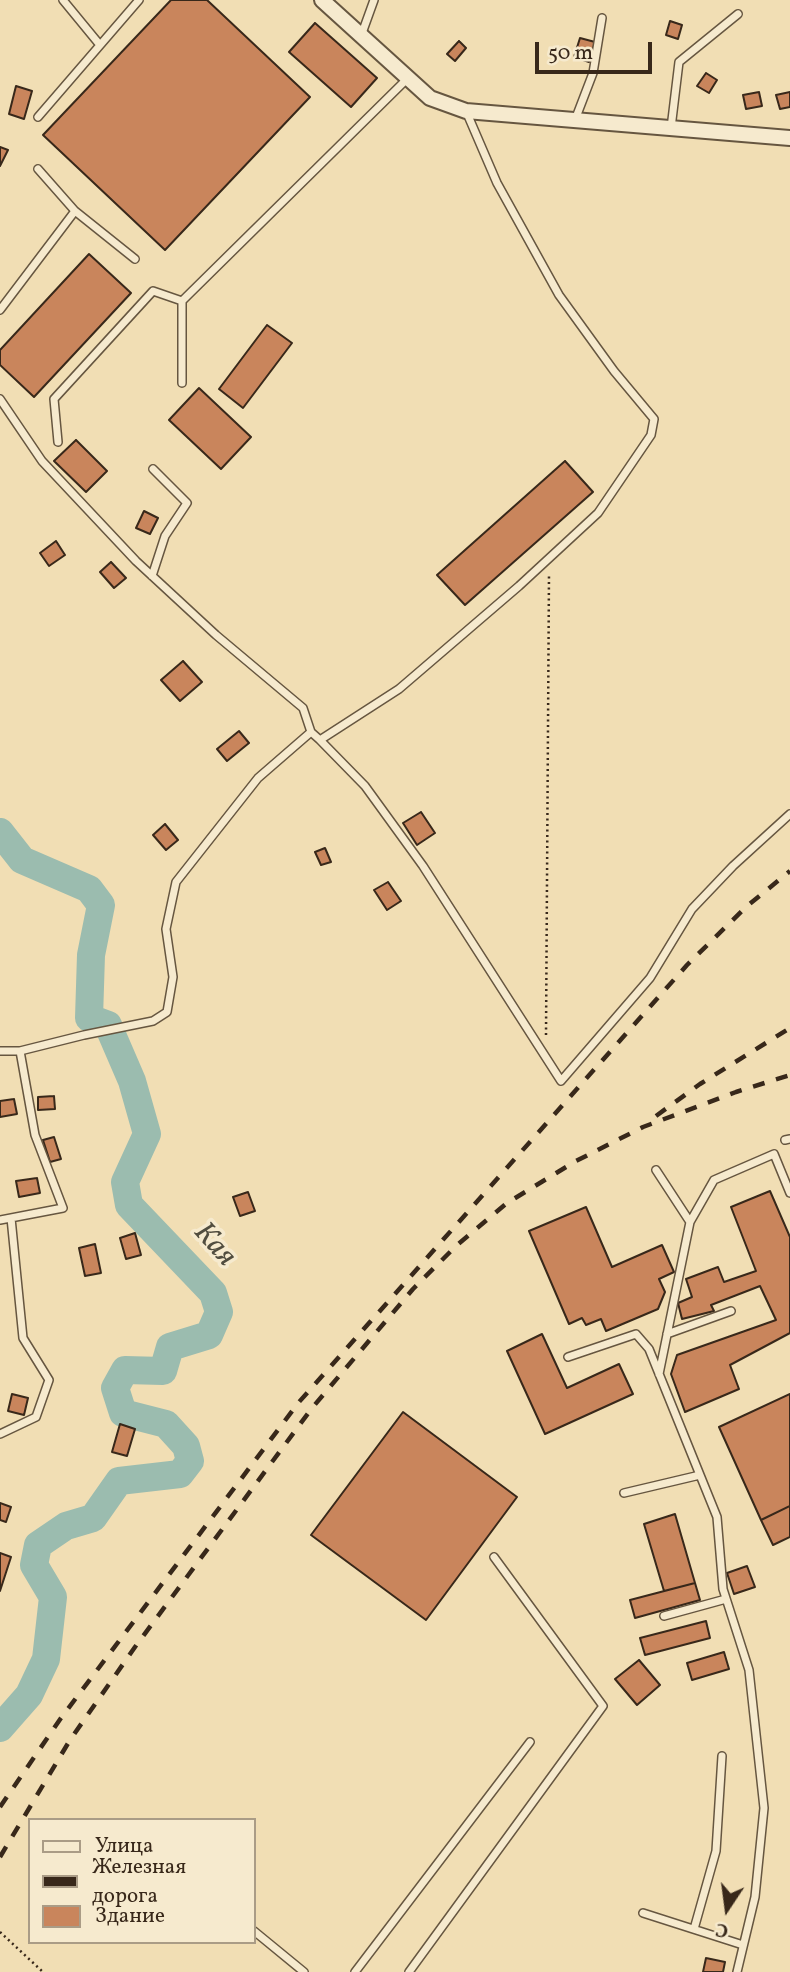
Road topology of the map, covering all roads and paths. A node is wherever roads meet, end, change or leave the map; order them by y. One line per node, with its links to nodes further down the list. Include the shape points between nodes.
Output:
1 (63, 0): 8 (lane)
2 (139, 0): 8 (lane)
3 (322, 0): 7 (street)
4 (374, 0): 7 (lane)
5 (738, 14): 13 (lane, via 679,62)
6 (602, 18): 12 (lane, via 593,73)
7 (361, 36): 9 (street)
8 (100, 45): 11 (lane)
9 (407, 79): 10 (street, via 430,98); 18 (lane)
10 (466, 111): 12 (street); 24 (lane, via 497,183 559,295 654,419 651,435 598,513)
11 (38, 117)
12 (575, 120): 13 (street)
13 (671, 128): 14 (street)
14 (790, 138)
15 (38, 169): 16 (lane)
16 (75, 211): 17 (lane); 19 (lane)
17 (135, 259)
18 (182, 301): 20 (lane); 22 (lane, via 153,291 54,399)
19 (0, 310)
20 (182, 383)
21 (0, 399): 25 (lane, via 42,461)
22 (58, 442)
23 (153, 469): 25 (lane, via 187,503 165,536)
24 (549, 559): 27 (lane, via 399,689); 31 (path)
25 (152, 576): 26 (lane, via 303,708)
26 (311, 732): 27 (lane); 30 (lane, via 258,778 176,881 166,929 173,977 167,1012 153,1021)
27 (320, 740): 31 (lane, via 365,786 415,856)
28 (790, 814): 31 (lane, via 691,909 650,978 561,1081)
29 (0, 1051): 30 (lane)
30 (20, 1051): 34 (lane, via 35,1135 63,1208)
31 (546, 1058)
32 (656, 1170): 36 (lane)
33 (790, 1193): 36 (lane, via 774,1154 713,1180)
34 (11, 1218): 35 (lane); 41 (lane, via 23,1338 49,1380 36,1417)
35 (0, 1220)
36 (690, 1222): 38 (lane)
37 (731, 1311): 38 (lane)
38 (667, 1334): 40 (lane)
39 (568, 1357): 40 (lane, via 636,1334 649,1349)
40 (659, 1374): 42 (lane)
41 (0, 1434)
42 (700, 1475): 43 (lane); 45 (lane, via 717,1517)
43 (624, 1493)
44 (494, 1557): 57 (lane, via 603,1706)
45 (726, 1599): 46 (lane); 53 (lane, via 749,1670 764,1808 755,1898)
46 (664, 1616)
47 (530, 1742): 56 (lane)
48 (722, 1756): 50 (lane, via 716,1851)
49 (643, 1913): 50 (lane)
50 (694, 1929): 53 (lane)
51 (0, 1932): 54 (path)
52 (256, 1933): 55 (lane)
53 (743, 1945): 58 (lane)
54 (43, 1972)
55 (304, 1972)
56 (355, 1972)
57 (410, 1972)
58 (737, 1972)

